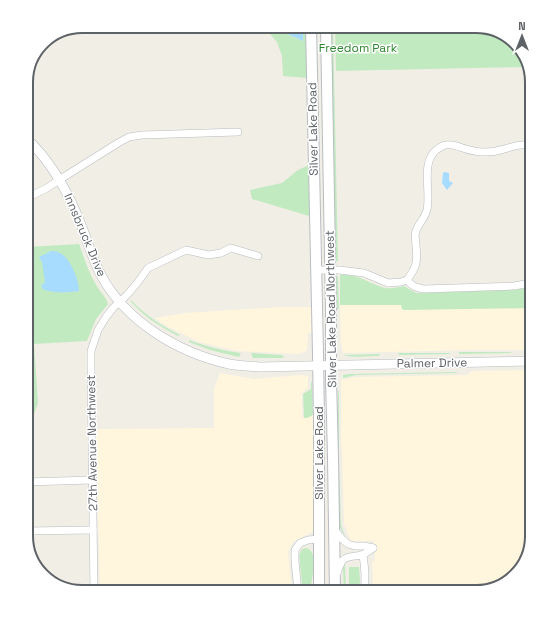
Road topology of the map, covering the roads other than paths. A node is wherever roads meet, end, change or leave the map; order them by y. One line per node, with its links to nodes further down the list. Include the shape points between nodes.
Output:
1 (311, 33): 9 (main road, Silver Lake Road)
2 (326, 33): 10 (main road, Silver Lake Road Northwest)
3 (238, 132): 6 (street, via 129,137)
4 (525, 145): 11 (street, via 495,152 467,150 455,145 445,145 437,149 427,166 427,210 415,236 417,263)
5 (33, 146): 6 (street, Innsbruck Drive)
6 (59, 180): 7 (street); 13 (street, Innsbruck Drive, via 75,209 100,275)
7 (33, 195)
8 (258, 256): 13 (street, 27th Avenue Northwest, via 231,248 208,255 186,250 148,268)
9 (316, 270): 10 (street); 15 (main road, Silver Lake Road)
10 (331, 270): 11 (street, via 364,273 388,283); 16 (main road, Silver Lake Road Northwest)
11 (406, 280): 12 (street, via 416,288 424,289)
12 (525, 284)
13 (120, 302): 15 (street, Innsbruck Drive, via 136,319 160,336 215,360 260,367); 17 (street, 27th Avenue Northwest, via 98,330 91,350)
14 (525, 361): 16 (street, Palmer Drive)
15 (318, 366): 16 (street, Innsbruck Drive); 22 (main road, Silver Lake Road)
16 (332, 366): 19 (main road, Silver Lake Road Northwest)
17 (92, 480): 18 (street); 20 (street, 27th Avenue Northwest)
18 (33, 482)
19 (333, 528): 23 (street, via 348,544 372,548); 27 (main road, Silver Lake Road Northwest)
20 (93, 530): 21 (street); 24 (street, 27th Avenue Northwest)
21 (33, 531)
22 (319, 539): 25 (street, via 300,543 295,550); 26 (main road, Silver Lake Road)
23 (363, 555): 28 (street, via 344,559); 29 (street)
24 (94, 585)
25 (297, 585)
26 (319, 585)
27 (334, 585)
28 (334, 585)
29 (364, 585)

